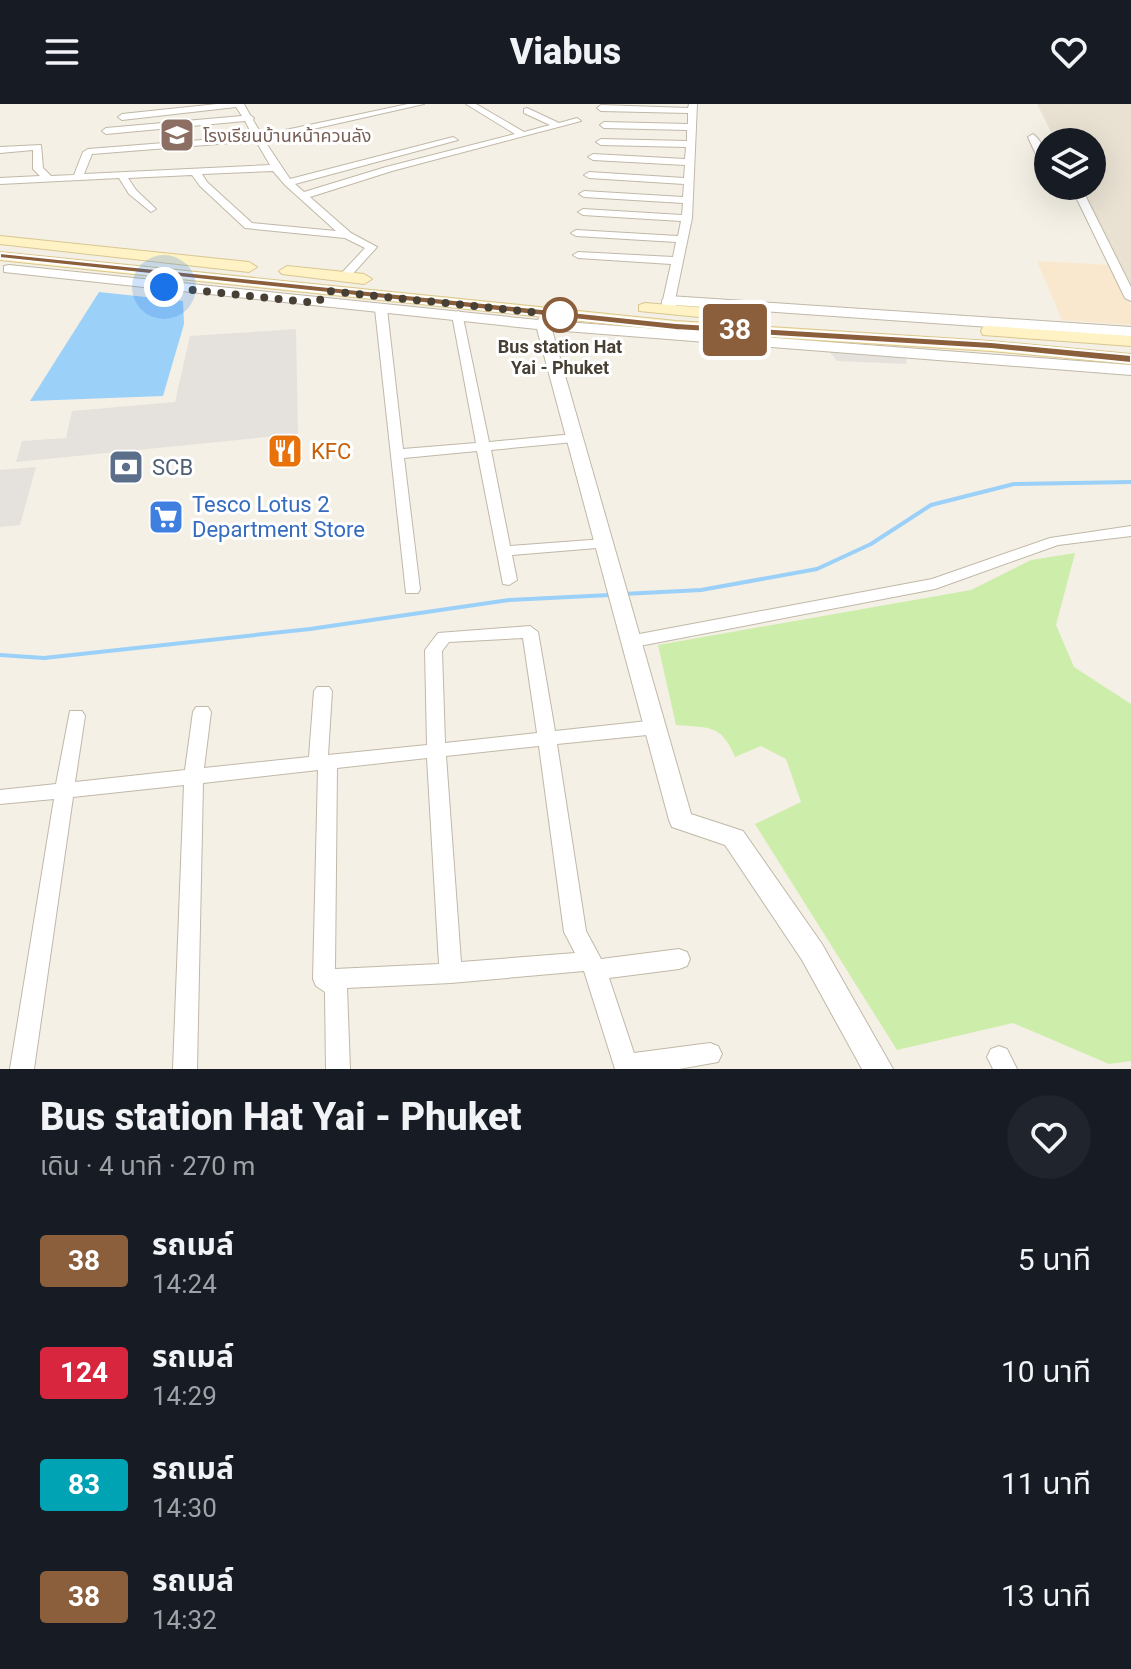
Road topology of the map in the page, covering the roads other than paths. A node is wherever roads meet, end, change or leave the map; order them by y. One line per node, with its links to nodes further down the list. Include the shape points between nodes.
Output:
1 (240, 104): 7 (street); 8 (street)
2 (420, 104): 16 (street)
3 (470, 104): 15 (street)
4 (601, 108): 5 (street)
5 (692, 108): 12 (street)
6 (527, 111): 10 (street)
7 (122, 117)
8 (250, 118): 13 (street); 16 (street)
9 (577, 121): 10 (street)
10 (562, 125): 14 (street); 15 (street)
11 (604, 125): 12 (street)
12 (691, 127): 19 (street)
13 (106, 131)
14 (584, 134)
15 (523, 135): 23 (street)
16 (261, 138): 25 (street); 29 (street, via 88,152)
17 (453, 140): 33 (street)
18 (601, 142): 19 (street)
19 (690, 144): 24 (street)
20 (0, 150): 30 (street, via 38,147 37,166)
21 (489, 155): 23 (street, via 440,168)
22 (593, 157): 24 (street)
23 (426, 160): 35 (street)
24 (690, 162): 32 (street)
25 (276, 168): 26 (street); 33 (street)
26 (196, 173): 28 (street); 42 (street, via 253,228)
27 (589, 175): 32 (street)
28 (122, 176): 29 (street); 38 (street)
29 (78, 177): 30 (street)
30 (49, 179): 31 (street)
31 (0, 181)
32 (689, 181): 36 (street)
33 (288, 183): 35 (street)
34 (584, 194): 36 (street)
35 (305, 195): 42 (street)
36 (689, 200): 40 (street)
37 (1082, 200): 50 (street)
38 (151, 209)
39 (583, 212): 40 (street)
40 (687, 218): 43 (street)
41 (576, 233): 43 (street)
42 (347, 235): 48 (street, via 372,247)
43 (683, 239): 46 (street)
44 (0, 240): 48 (main road)
45 (578, 255): 46 (street)
46 (678, 261): 51 (street)
47 (5, 263): 49 (main road)
48 (344, 277): 51 (main road)
49 (323, 297): 52 (street); 54 (main road)
50 (1131, 298)
51 (669, 305): 55 (main road)
52 (381, 309): 53 (street); 60 (street)
53 (458, 315): 54 (street); 59 (street)
54 (546, 319): 56 (main road); 57 (street); 58 (street)
55 (1130, 340)
56 (1131, 359)
57 (1131, 370)
58 (574, 438): 59 (street); 62 (street)
59 (483, 447): 60 (street); 63 (street)
60 (397, 454): 65 (street)
61 (1131, 531): 66 (street, via 1055,541 935,584)
62 (604, 544): 63 (street); 66 (street)
63 (504, 551): 64 (street)
64 (509, 580)
65 (412, 589)
66 (634, 641): 70 (street)
67 (323, 691): 73 (street)
68 (202, 712): 74 (street)
69 (76, 716): 75 (street)
70 (657, 727): 71 (street); 86 (street, via 681,820 734,838 812,952)
71 (547, 739): 72 (street); 72 (street, via 530,632 444,637 433,650); 78 (street, via 575,932)
72 (436, 751): 73 (street); 79 (street)
73 (323, 762): 74 (street); 80 (street)
74 (194, 776): 75 (street); 84 (street)
75 (65, 789): 76 (street); 83 (street)
76 (0, 797)
77 (679, 959): 78 (street)
78 (591, 965): 79 (street); 82 (street)
79 (451, 973): 80 (street)
80 (324, 979): 85 (street, via 336,987)
81 (710, 1054): 82 (street)
82 (626, 1067)
83 (22, 1069)
84 (185, 1069)
85 (338, 1069)
86 (878, 1069)

